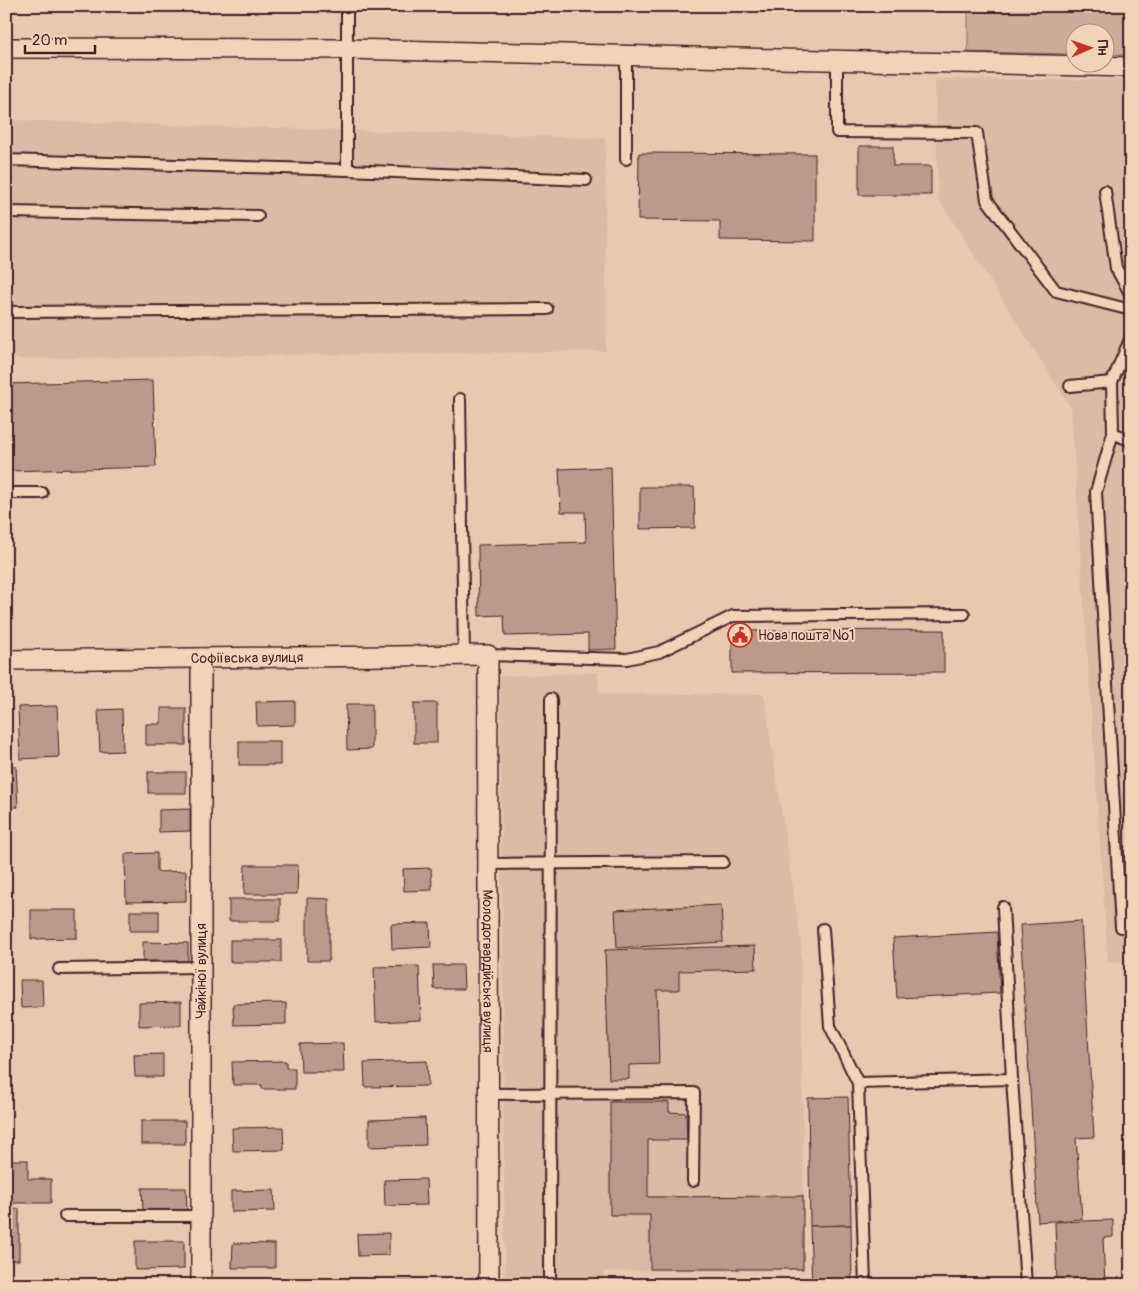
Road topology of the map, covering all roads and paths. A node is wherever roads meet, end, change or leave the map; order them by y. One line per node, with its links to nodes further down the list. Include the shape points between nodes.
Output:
1 (347, 6): 3 (lane)
2 (6, 48): 3 (street)
3 (346, 49): 4 (street); 9 (lane)
4 (626, 55): 5 (street); 7 (lane)
5 (836, 60): 6 (street); 16 (lane, via 838,132 976,133 988,200 1056,291)
6 (1131, 66)
7 (626, 159)
8 (6, 160): 9 (lane)
9 (347, 170): 10 (lane)
10 (586, 180)
11 (1105, 190): 14 (lane, via 1116,268)
12 (6, 212): 13 (lane)
13 (258, 216)
14 (1131, 295)
15 (547, 308): 17 (lane)
16 (1131, 310)
17 (6, 312)
18 (1131, 337): 19 (lane)
19 (1112, 382): 20 (lane); 22 (lane)
20 (1070, 386)
21 (460, 399): 27 (lane)
22 (1113, 433): 23 (lane); 36 (lane, via 1096,492)
23 (1131, 441)
24 (6, 493): 25 (lane)
25 (42, 493)
26 (964, 614): 28 (lane, via 733,616 659,652 627,659)
27 (464, 655): 28 (street, Софіївська вулиця); 29 (street, Софіївська вулиця)
28 (488, 655): 33 (street, Молодогвардійська вулиця)
29 (201, 658): 30 (street, Софіївська вулиця); 38 (street, Чайкіної вулиця)
30 (6, 660)
31 (551, 699): 34 (lane)
32 (723, 862): 34 (lane)
33 (487, 864): 34 (lane); 42 (street, Молодогвардійська вулиця)
34 (550, 864): 43 (lane)
35 (1003, 907): 40 (lane)
36 (1121, 927)
37 (823, 929): 41 (lane, via 830,1026)
38 (201, 967): 39 (lane); 46 (street, Чайкіної вулиця)
39 (59, 969)
40 (1012, 1079): 41 (lane); 51 (lane)
41 (858, 1083): 50 (lane)
42 (489, 1094): 43 (lane); 48 (street, Молодогвардійська вулиця)
43 (550, 1094): 44 (lane, via 694,1093); 49 (lane)
44 (693, 1181)
45 (65, 1216): 46 (lane)
46 (201, 1216): 47 (street, Чайкіної вулиця)
47 (201, 1285)
48 (489, 1285)
49 (550, 1285)
50 (865, 1285)
51 (1026, 1285)

